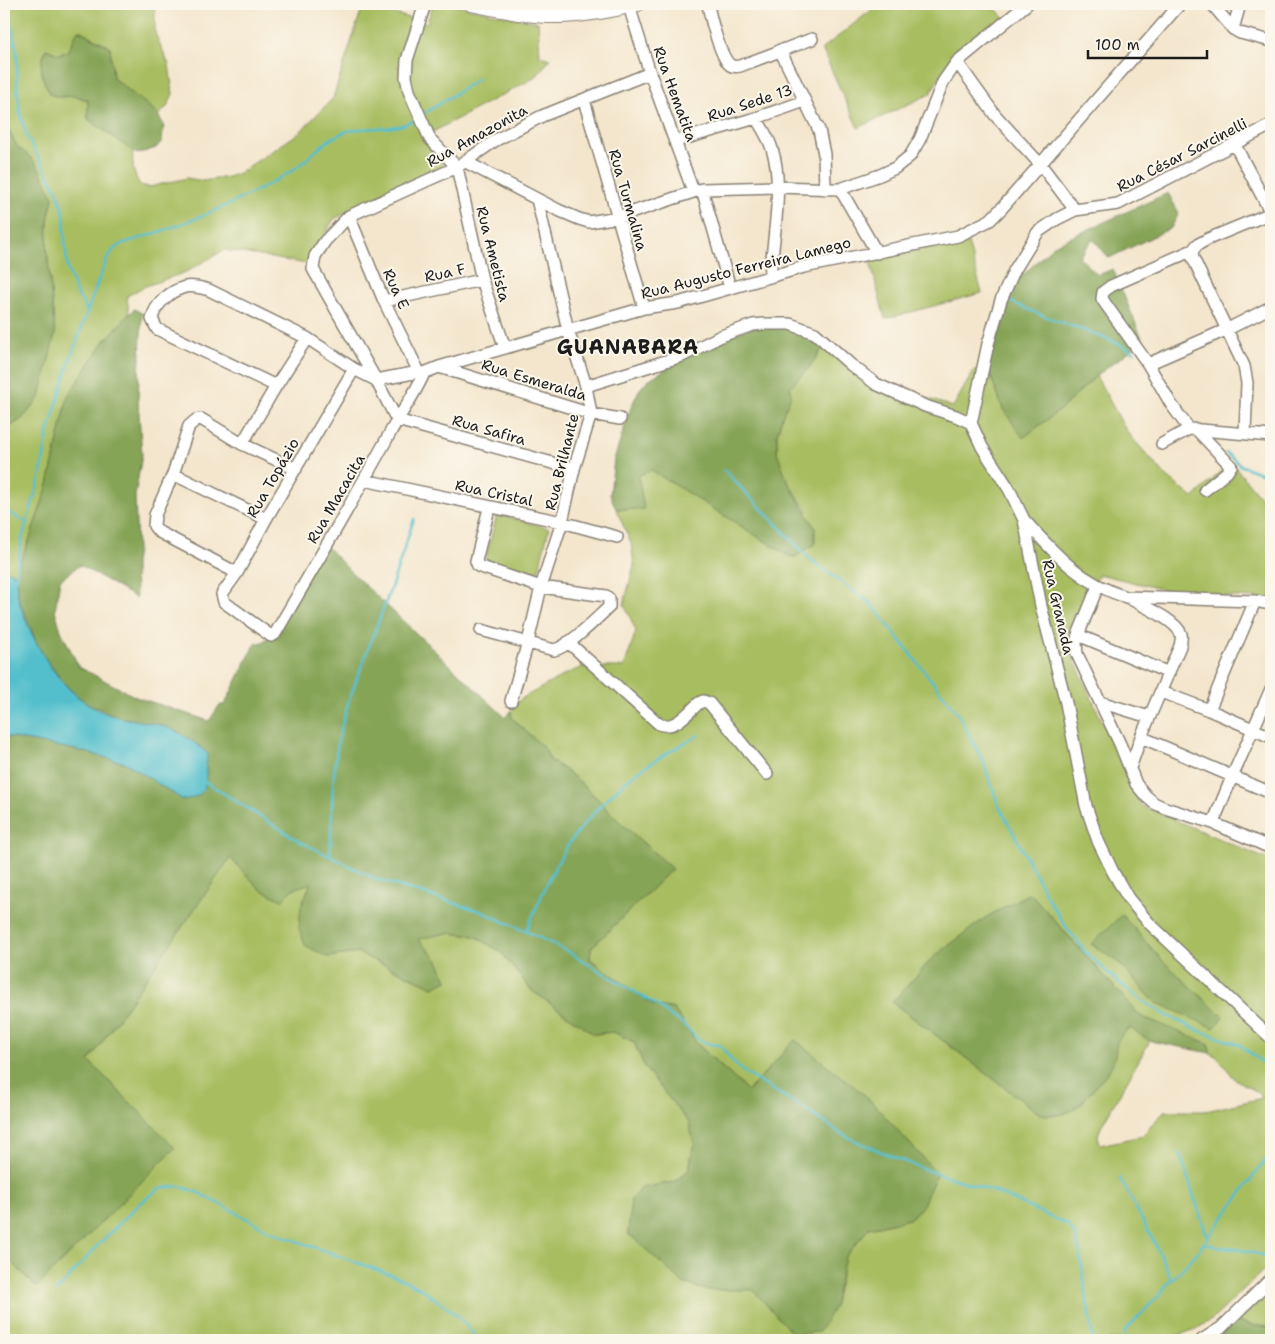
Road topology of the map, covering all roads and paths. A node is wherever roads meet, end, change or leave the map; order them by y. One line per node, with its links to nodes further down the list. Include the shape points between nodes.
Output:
1 (425, 4): 23 (street, via 408,60 406,76 409,91 430,139)
2 (471, 4): 10 (main road, via 528,14 563,16)
3 (528, 4): 4 (main road)
4 (582, 4)
5 (708, 4): 14 (street, via 723,53 731,66 740,66)
6 (1027, 4): 15 (street)
7 (1180, 4): 24 (street, Rua Augusto Ferreira Lamego)
8 (1212, 4): 11 (street)
9 (1240, 4): 11 (street)
10 (634, 5): 16 (street, Rua Hematita)
11 (1233, 29): 13 (street)
12 (812, 39): 14 (street)
13 (1271, 41)
14 (780, 50): 18 (street)
15 (957, 62): 24 (street, via 995,114); 27 (street, via 943,82 910,156 895,168)
16 (650, 73): 17 (street, Rua Amazonita); 21 (street, Rua Hematita)
17 (584, 100): 23 (street, Rua Amazonita, via 521,126); 33 (street, Rua Turmalina)
18 (805, 101): 19 (street, Rua Sede 13); 26 (street, via 822,142)
19 (756, 118): 21 (street, Rua Sede 13); 25 (street, via 772,149)
20 (1271, 125): 22 (street, Rua César Sarcinelli)
21 (676, 141): 28 (street, Rua Hematita)
22 (1235, 145): 30 (street, Rua César Sarcinelli, via 1118,204); 31 (street)
23 (461, 164): 29 (street); 32 (street, Rua Amazonita); 37 (street, Rua Ametista)
24 (1041, 165): 30 (street); 34 (street, Rua Augusto Ferreira Lamego, via 990,220 958,236)
25 (777, 187): 26 (street); 28 (street); 36 (street)
26 (825, 189): 27 (street)
27 (840, 189): 34 (street)
28 (698, 190): 33 (street); 38 (street, Rua Hematita)
29 (537, 200): 33 (street, via 586,221); 43 (street, Rua Brilhante)
30 (1075, 210): 56 (street, via 1038,232 1014,271 1001,300 988,344)
31 (1271, 213): 35 (street, via 1208,239 1197,245)
32 (349, 216): 39 (street, Rua E); 50 (street, Rua Amazonita, via 325,241 315,256 313,269)
33 (618, 217): 41 (street, Rua Turmalina)
34 (877, 253): 36 (street, Rua Augusto Ferreira Lamego)
35 (1193, 253): 42 (street); 46 (street, via 1103,292 1102,299)
36 (770, 277): 38 (street, Rua Augusto Ferreira Lamego)
37 (482, 280): 39 (street, Rua F); 45 (street, Rua Ametista)
38 (730, 288): 41 (street, Rua Augusto Ferreira Lamego, via 678,303)
39 (384, 301): 49 (street, Rua E)
40 (1271, 307): 42 (street)
41 (644, 308): 43 (street, Rua Augusto Ferreira Lamego)
42 (1228, 329): 46 (street); 58 (street, via 1246,374)
43 (568, 330): 45 (street, Rua Augusto Ferreira Lamego); 52 (street, Rua Brilhante)
44 (307, 338): 48 (street); 51 (street); 51 (street, via 200,287 178,290 156,308 152,319 157,329)
45 (505, 348): 47 (street, Rua Augusto Ferreira Lamego)
46 (1145, 360): 57 (street, via 1171,404)
47 (439, 367): 49 (street, Rua Augusto Ferreira Lamego); 53 (street, Rua Esmeralda)
48 (354, 370): 50 (street); 62 (street, Rua Topázio)
49 (421, 373): 50 (street, Rua Augusto Ferreira Lamego); 55 (street, Rua Macacita, via 418,389)
50 (376, 380): 55 (street)
51 (276, 386): 60 (street)
52 (586, 386): 53 (street, Rua Brilhante); 56 (street, via 682,356 721,336 753,325 790,324 815,333 876,384)
53 (591, 414): 54 (street, Rua Esmeralda); 63 (street, Rua Brilhante)
54 (620, 419)
55 (397, 420): 63 (street, Rua Safira); 65 (street, Rua Macacita)
56 (971, 423): 69 (street, Rua Granada)
57 (1192, 429): 58 (street); 61 (street); 66 (street, via 1230,464 1230,469)
58 (1245, 433): 59 (street)
59 (1271, 436)
60 (242, 444): 62 (street); 64 (street, via 201,419 196,420 189,426)
61 (1162, 444)
62 (296, 469): 68 (street, Rua Topázio)
63 (574, 469): 70 (street, Rua Brilhante)
64 (173, 474): 68 (street); 72 (street, via 154,515 154,526)
65 (364, 480): 67 (street, Rua Cristal); 77 (street, Rua Macacita, via 275,634 271,636)
66 (1205, 490)
67 (489, 508): 70 (street, Rua Cristal); 74 (street, via 476,561 478,566)
68 (266, 519): 72 (street, Rua Topázio)
69 (1024, 520): 73 (street, via 1075,572); 99 (street, Rua Granada, via 1086,806 1098,841 1128,898 1149,923)
70 (562, 522): 71 (street, Rua Cristal); 74 (street, Rua Brilhante)
71 (617, 537)
72 (236, 573): 77 (street, Rua Topázio, via 222,594)
73 (1098, 586): 75 (street); 80 (street)
74 (541, 587): 81 (street, Rua Brilhante); 82 (street, via 606,596 609,600 609,607)
75 (1126, 597): 76 (street); 83 (street, via 1173,623 1181,634 1180,646)
76 (1256, 601): 78 (street); 88 (street)
77 (224, 602)
78 (1271, 604)
79 (481, 630): 81 (street)
80 (1078, 635): 83 (street); 87 (street, via 1079,661)
81 (528, 642): 82 (street, via 554,650); 86 (street, Rua Brilhante)
82 (568, 642): 94 (street, via 659,724 674,725 699,703 709,703)
83 (1169, 673): 85 (street)
84 (1271, 690): 90 (street)
85 (1161, 692): 88 (street); 89 (street)
86 (511, 701)
87 (1100, 702): 89 (street); 93 (street)
88 (1209, 710): 90 (street)
89 (1150, 717): 91 (street)
90 (1253, 730): 92 (street); 95 (street)
91 (1141, 737): 93 (street); 95 (street)
92 (1271, 737)
93 (1130, 768): 97 (street, via 1136,784 1154,803)
94 (767, 774)
95 (1232, 777): 96 (street); 97 (street)
96 (1271, 793)
97 (1213, 823): 98 (street)
98 (1271, 848)
99 (1271, 1038)
100 (1271, 1280): 101 (street)
101 (1204, 1340)

